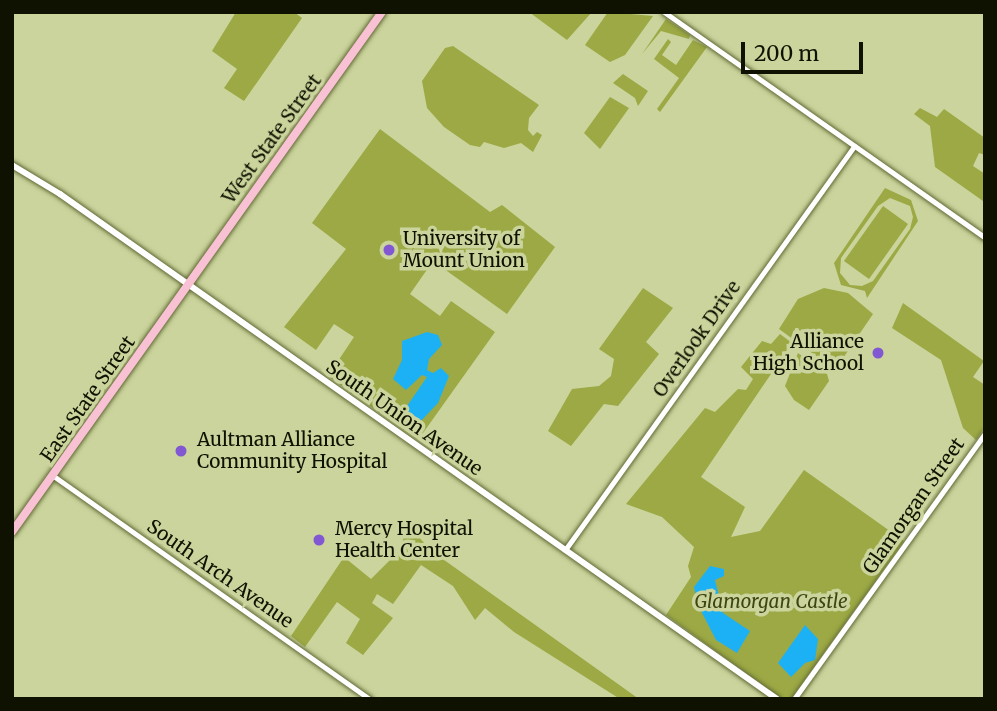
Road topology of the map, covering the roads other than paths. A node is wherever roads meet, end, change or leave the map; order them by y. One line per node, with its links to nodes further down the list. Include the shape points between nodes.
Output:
1 (382, 12): 6 (highway, West State Street)
2 (664, 12): 3 (street)
3 (854, 146): 5 (street); 10 (street, Overlook Drive)
4 (12, 165): 6 (main road, South Union Avenue)
5 (985, 238)
6 (188, 284): 8 (highway, East State Street); 10 (main road, South Union Avenue)
7 (985, 433): 13 (street, Glamorgan Street)
8 (52, 475): 9 (highway, East State Street); 11 (street, South Arch Avenue)
9 (12, 532)
10 (565, 550): 12 (main road, South Union Avenue)
11 (370, 699)
12 (777, 699)
13 (794, 699)

